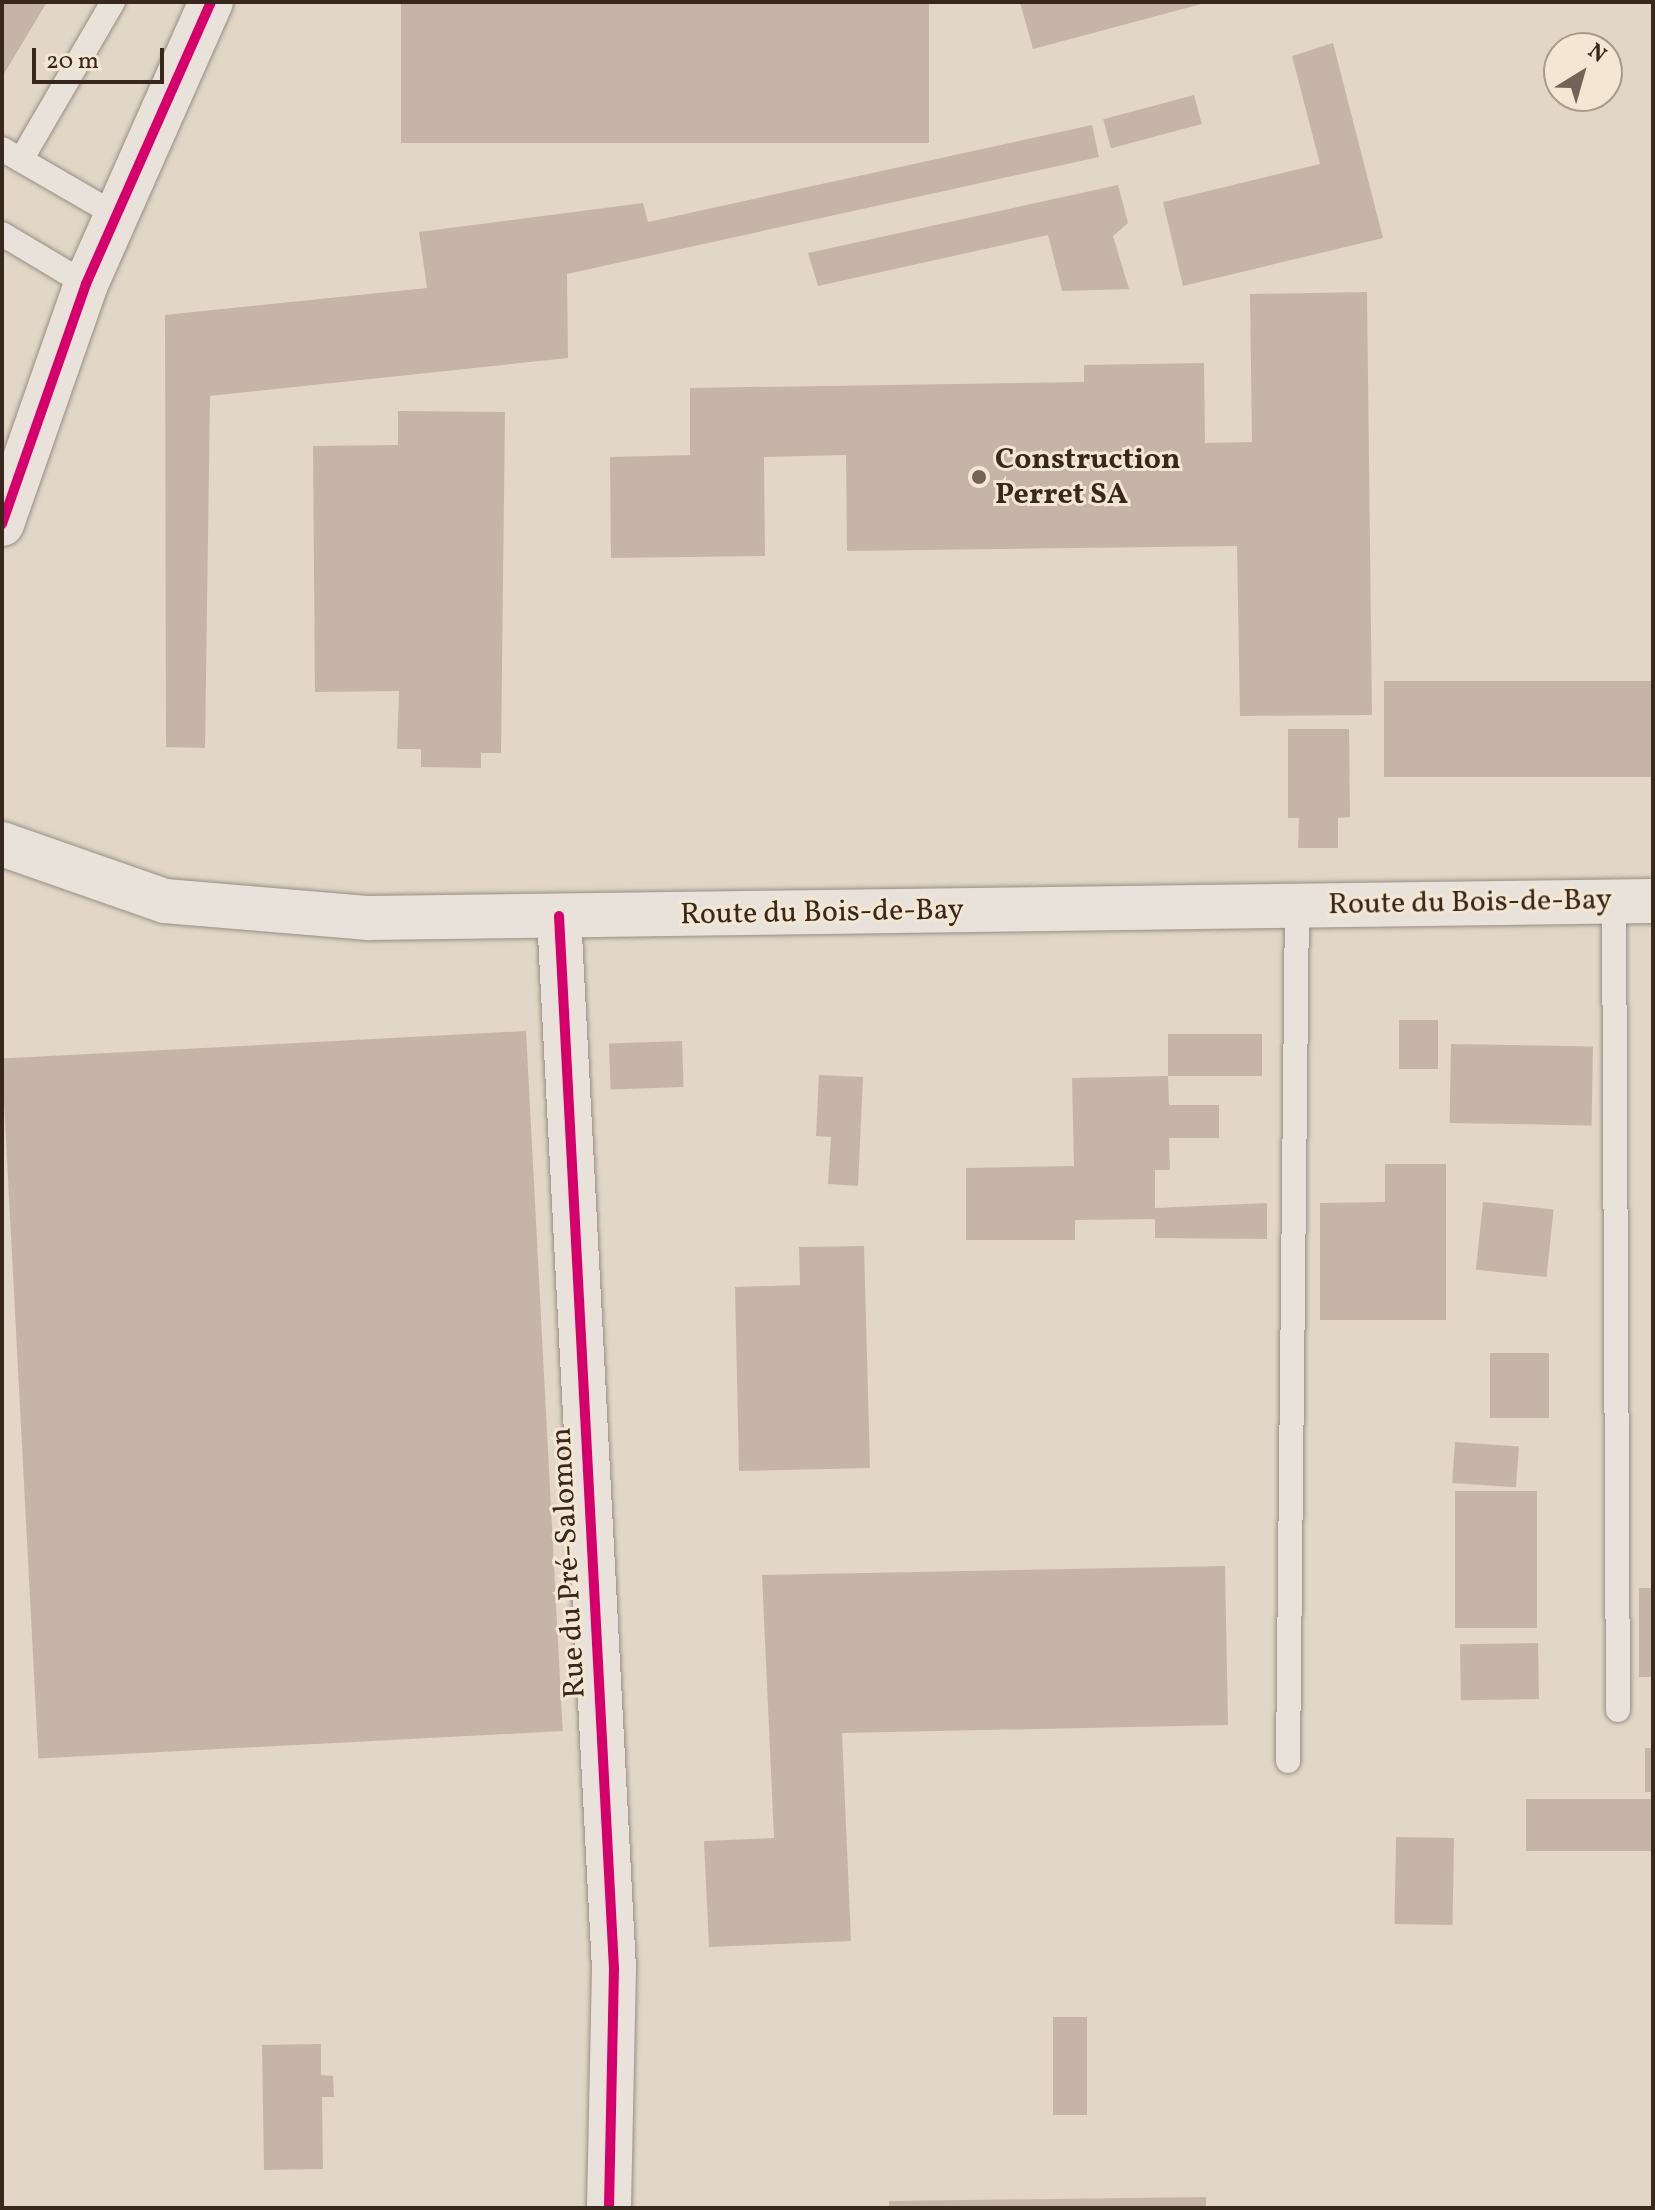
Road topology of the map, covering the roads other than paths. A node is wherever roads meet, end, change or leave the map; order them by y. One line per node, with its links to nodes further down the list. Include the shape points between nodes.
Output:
1 (113, 2): 3 (lane)
2 (211, 2): 4 (street)
3 (12, 154): 4 (lane)
4 (114, 214): 6 (street)
5 (2, 234): 6 (lane)
6 (86, 284): 7 (street)
7 (2, 524)
8 (2, 844): 11 (street, Route du Bois-de-Bay, via 108,886 243,912)
9 (1634, 901): 10 (street, Route du Bois-de-Bay); 12 (lane)
10 (1297, 906): 11 (street, Route du Bois-de-Bay); 13 (lane)
11 (559, 916): 14 (street, Rue du Pré-Salomon, via 614,1968)
12 (1618, 1710)
13 (1288, 1761)
14 (609, 2208)

